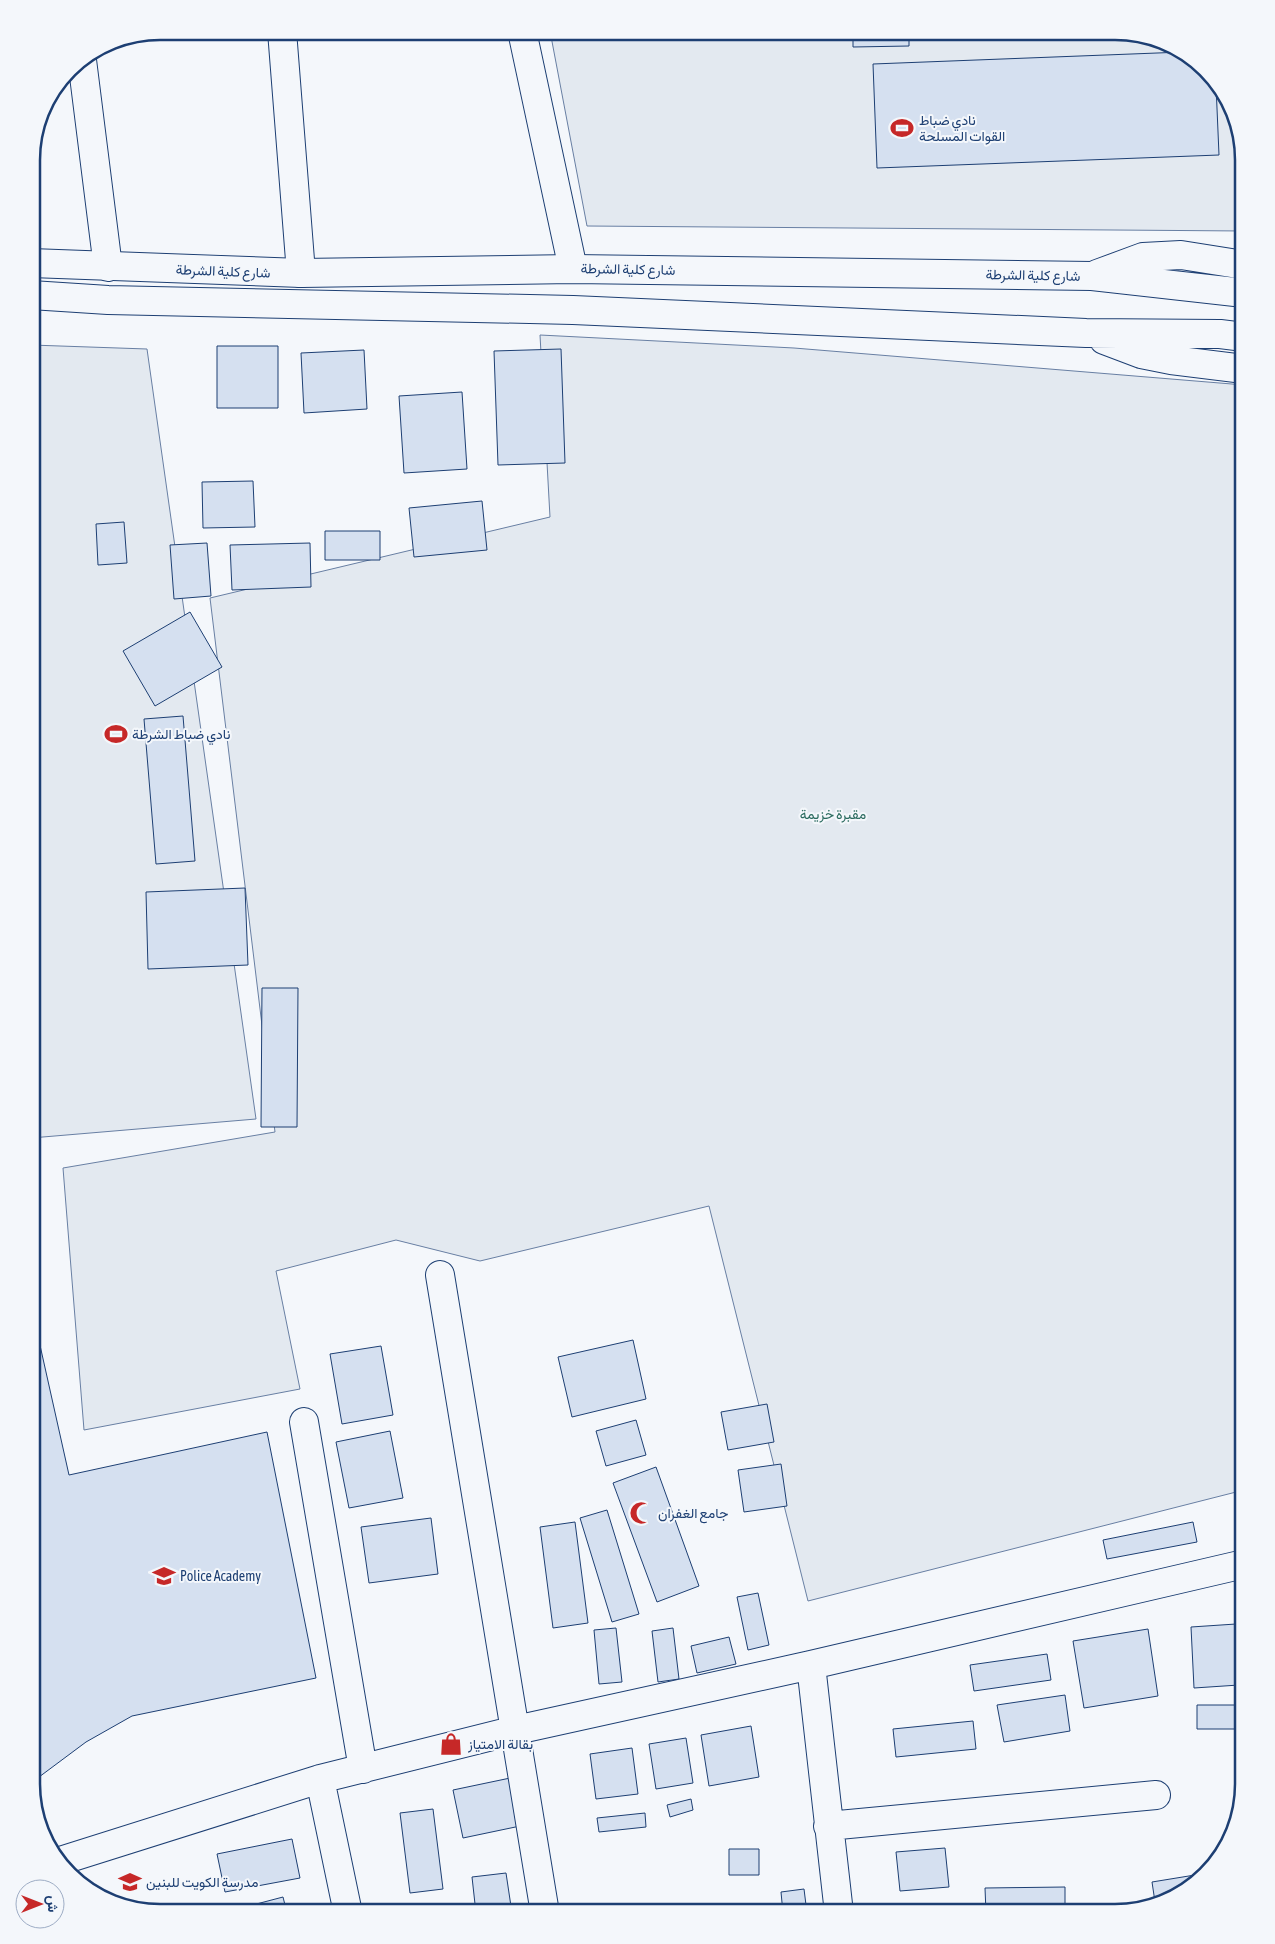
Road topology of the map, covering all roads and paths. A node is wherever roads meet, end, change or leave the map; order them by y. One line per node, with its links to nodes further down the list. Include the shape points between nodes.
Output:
1 (283, 40): 8 (street)
2 (524, 40): 7 (street)
3 (83, 68): 6 (street)
4 (40, 264): 6 (street, شارع كلية الشرطة)
5 (1235, 264): 9 (street, via 1181,255 1143,257)
6 (108, 268): 8 (street, شارع كلية الشرطة)
7 (573, 268): 8 (street, شارع كلية الشرطة); 9 (street, شارع كلية الشرطة)
8 (301, 273)
9 (1092, 276): 10 (street, شارع كلية الشرطة)
10 (1234, 292)
11 (40, 296): 12 (street, via 108,300 573,310)
12 (1086, 333): 13 (street); 14 (street, via 1141,354)
13 (1232, 336)
14 (1235, 368)
15 (440, 1275): 19 (street)
16 (304, 1422): 20 (street)
17 (1235, 1566): 18 (street)
18 (811, 1666): 19 (street); 23 (street)
19 (516, 1730): 20 (street); 26 (street)
20 (363, 1768): 21 (street)
21 (320, 1779): 24 (street); 25 (street)
22 (1156, 1795): 23 (street)
23 (828, 1826): 27 (street)
24 (67, 1859)
25 (346, 1904)
26 (544, 1904)
27 (838, 1904)

